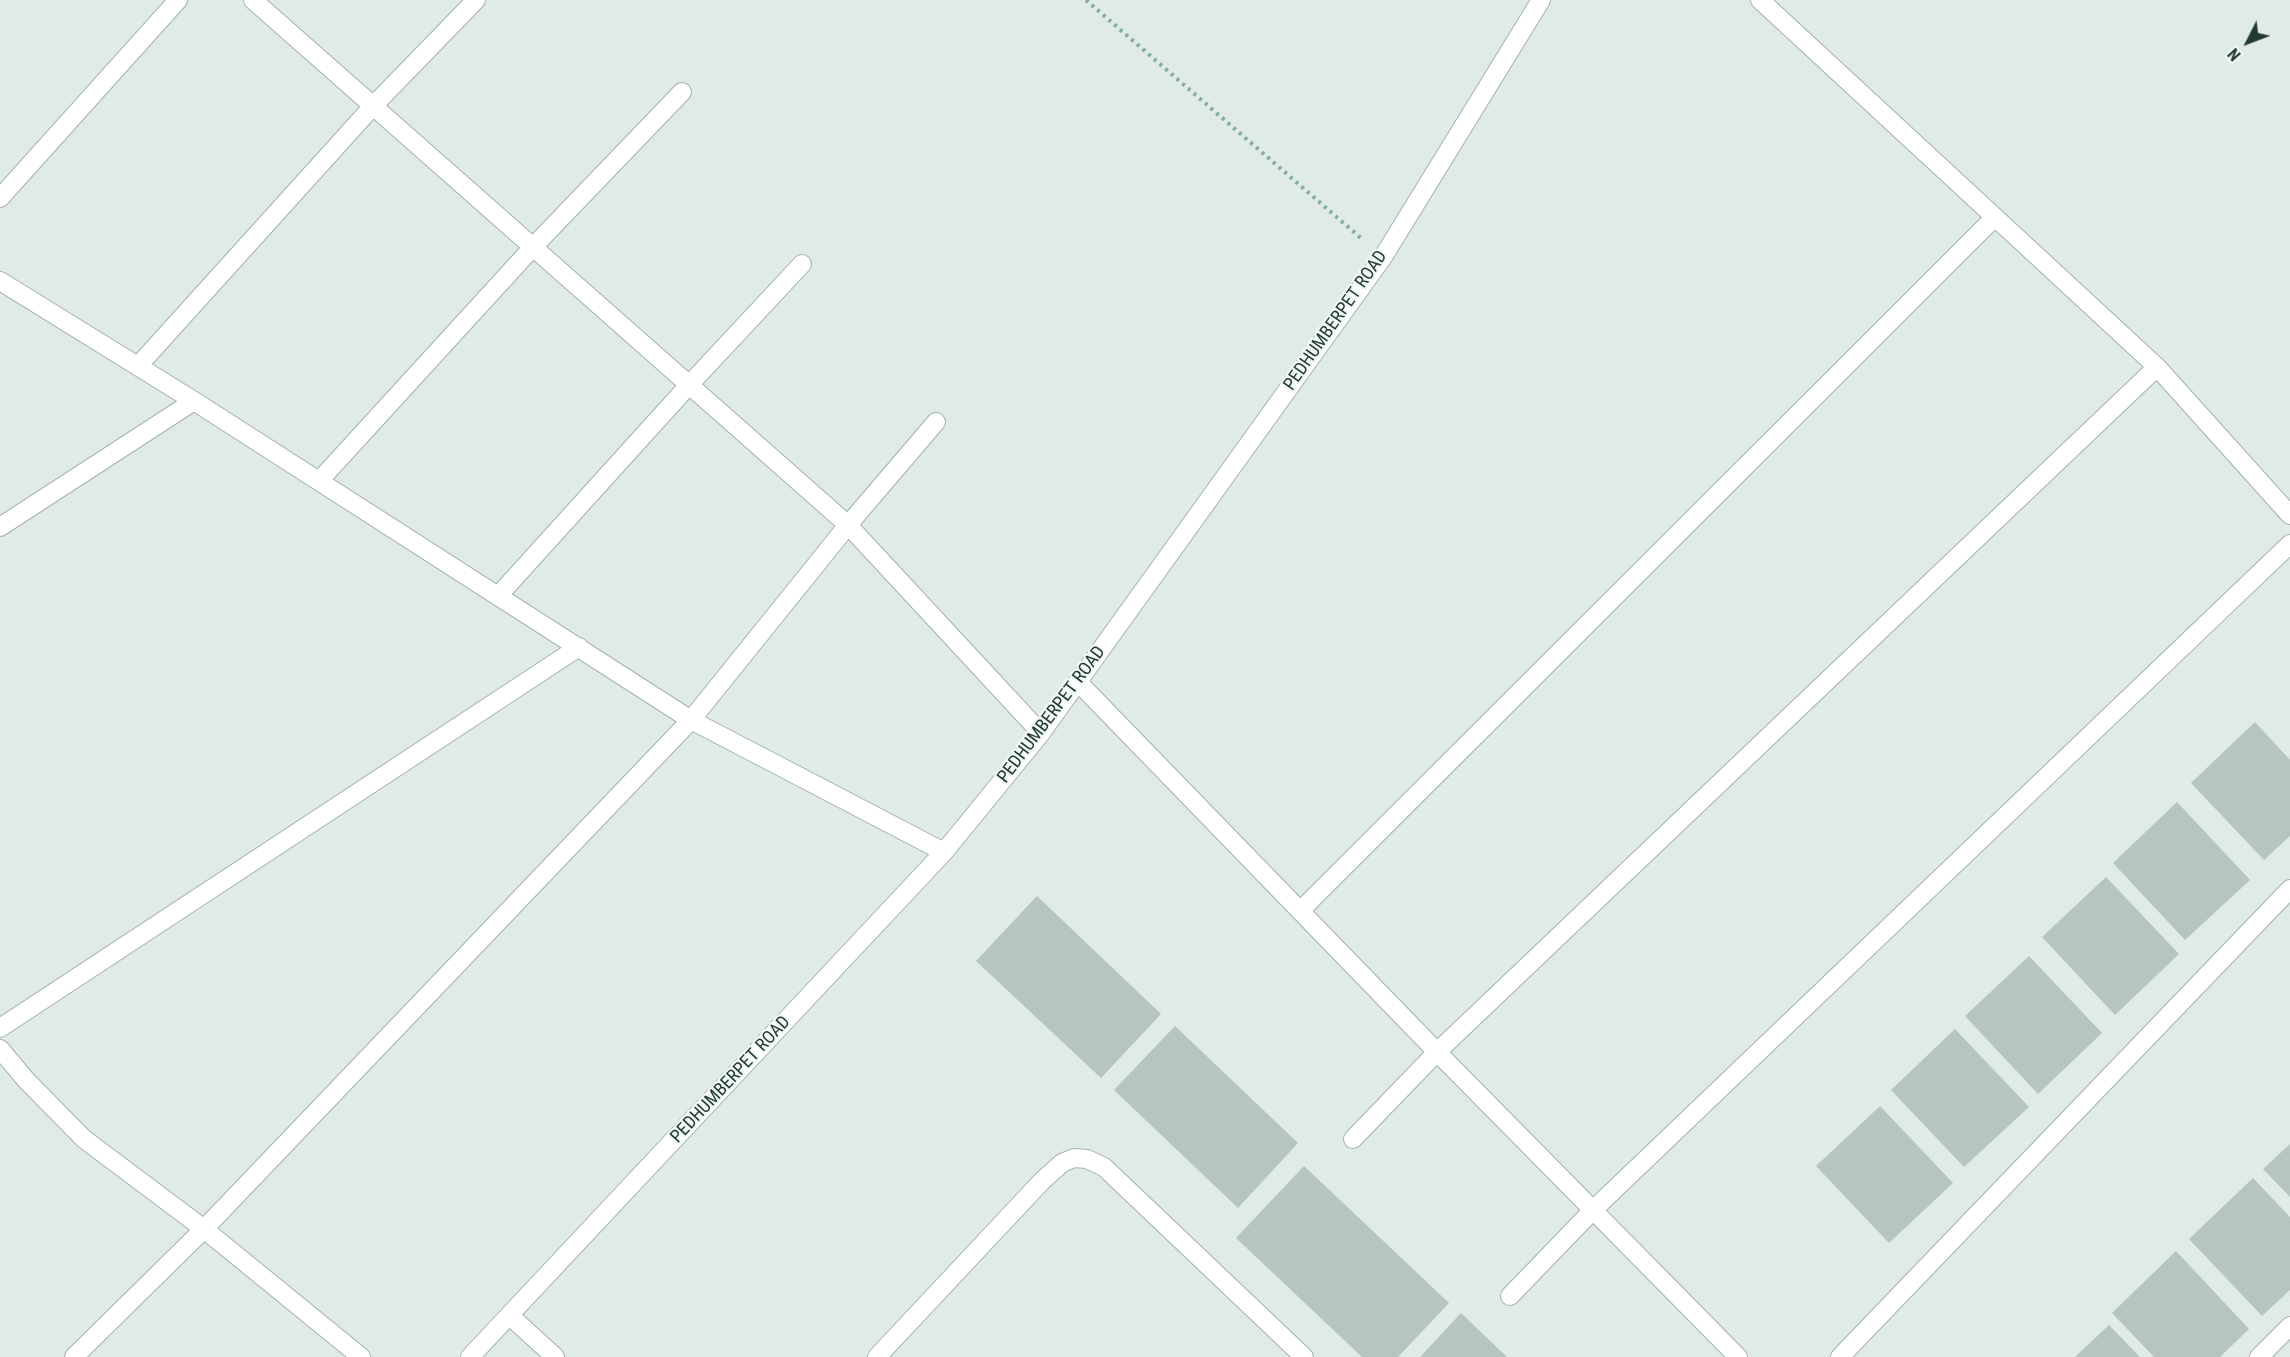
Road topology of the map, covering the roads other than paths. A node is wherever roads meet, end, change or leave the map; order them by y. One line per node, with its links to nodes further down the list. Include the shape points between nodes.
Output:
1 (178, 0): 8 (street)
2 (253, 0): 7 (street)
3 (476, 0): 7 (street)
4 (1541, 0): 25 (street, PEDHUMBERPET ROAD, via 1383,257)
5 (1760, 0): 9 (street)
6 (682, 92): 10 (street)
7 (373, 106): 10 (street); 13 (street)
8 (0, 198)
9 (1995, 217): 14 (street); 30 (street)
10 (533, 247): 15 (street); 18 (street)
11 (802, 264): 15 (street)
12 (0, 281): 13 (street)
13 (138, 366): 16 (street)
14 (2157, 367): 19 (street); 33 (street)
15 (689, 385): 20 (street); 23 (street)
16 (194, 401): 18 (street); 21 (street)
17 (936, 422): 20 (street)
18 (320, 481): 23 (street)
19 (2290, 515)
20 (848, 525): 26 (street); 27 (street)
21 (0, 527)
22 (2290, 544): 35 (street)
23 (498, 596): 24 (street)
24 (579, 647): 26 (street); 31 (street)
25 (1078, 682): 27 (street, PEDHUMBERPET ROAD); 30 (street)
26 (691, 720): 28 (street); 36 (street)
27 (1041, 733): 28 (street, PEDHUMBERPET ROAD)
28 (944, 852): 38 (street, PEDHUMBERPET ROAD)
29 (2290, 889): 47 (street)
30 (1301, 910): 33 (street)
31 (0, 1028)
32 (0, 1049): 36 (street, via 84,1139)
33 (1437, 1052): 34 (street); 35 (street)
34 (1353, 1139)
35 (1593, 1210): 37 (street); 46 (street)
36 (204, 1229): 40 (street); 41 (street)
37 (1509, 1296)
38 (510, 1316): 42 (street, PEDHUMBERPET ROAD); 43 (street)
39 (2290, 1326): 48 (street)
40 (74, 1357)
41 (361, 1357)
42 (470, 1357)
43 (555, 1357)
44 (877, 1357): 45 (street, via 1042,1181 1074,1158 1104,1167)
45 (1304, 1357)
46 (1738, 1357)
47 (1840, 1357)
48 (2259, 1357)

